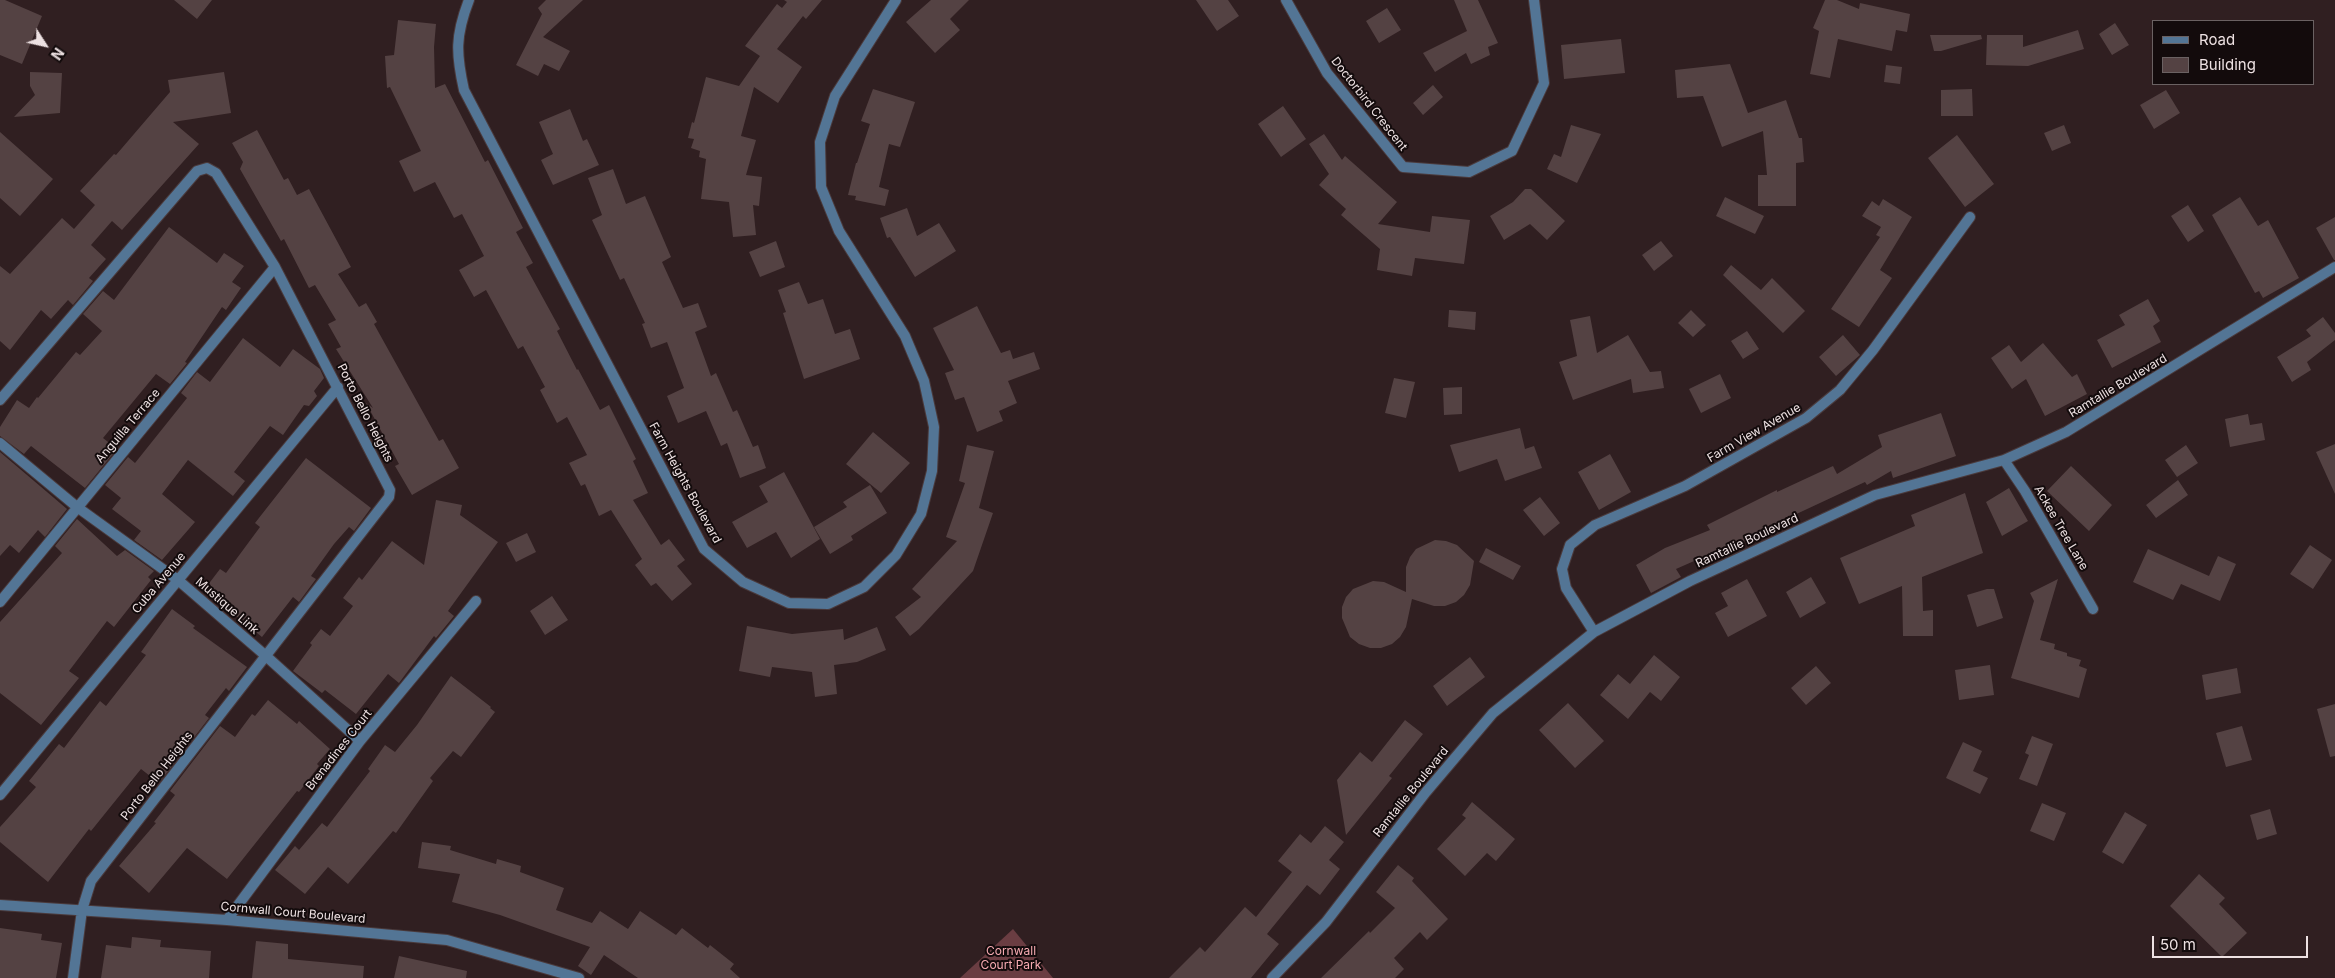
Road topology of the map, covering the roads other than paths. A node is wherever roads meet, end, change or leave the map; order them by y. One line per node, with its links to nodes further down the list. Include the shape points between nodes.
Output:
1 (469, 0): 2 (street, Farm Heights Boulevard, via 460,22 457,56 464,90 704,549 743,582 789,603 828,604 864,587 896,555 920,514 932,471 934,427 924,381 905,336 839,231 821,187 820,142 836,96)
2 (896, 0)
3 (1286, 0): 4 (street, Doctorbird Crescent, via 1327,74 1403,167 1468,172 1512,151 1544,83)
4 (1534, 0)
5 (1970, 217): 17 (street, Farm View Avenue, via 1874,350 1840,390 1806,418 1684,486 1595,525 1570,545 1562,569 1566,588)
6 (275, 267): 8 (street, Porto Bello Heights); 9 (street, Porto Bello Heights, via 216,173 207,168 197,171); 12 (street, Anguilla Terrace)
7 (2335, 267): 11 (street, Ramtallie Boulevard, via 2066,432)
8 (338, 387): 13 (street, Cuba Avenue); 18 (street, Porto Bello Heights, via 390,490 389,497)
9 (0, 400)
10 (0, 443): 12 (street, Mustique Link)
11 (2004, 460): 16 (street, Ackee Tree Lane); 17 (street, Ramtallie Boulevard, via 1875,495 1690,581)
12 (78, 507): 13 (street, Mustique Link); 15 (street, Anguilla Terrace)
13 (178, 580): 18 (street, Mustique Link); 20 (street, Cuba Avenue)
14 (476, 601): 19 (street, Brenadines Court)
15 (0, 602)
16 (2094, 610)
17 (1594, 632): 26 (street, Ramtallie Boulevard, via 1493,712 1426,792 1326,922)
18 (266, 656): 19 (street, Mustique Link); 22 (street, Porto Bello Heights, via 91,881)
19 (360, 741): 23 (street, Brenadines Court)
20 (0, 795)
21 (0, 905): 22 (street, Cornwall Court Boulevard)
22 (82, 910): 23 (street, Cornwall Court Boulevard); 24 (street, Porto Bello Heights)
23 (228, 920): 25 (street, Cornwall Court Boulevard, via 446,940)
24 (73, 978)
25 (578, 978)
26 (1272, 978)

